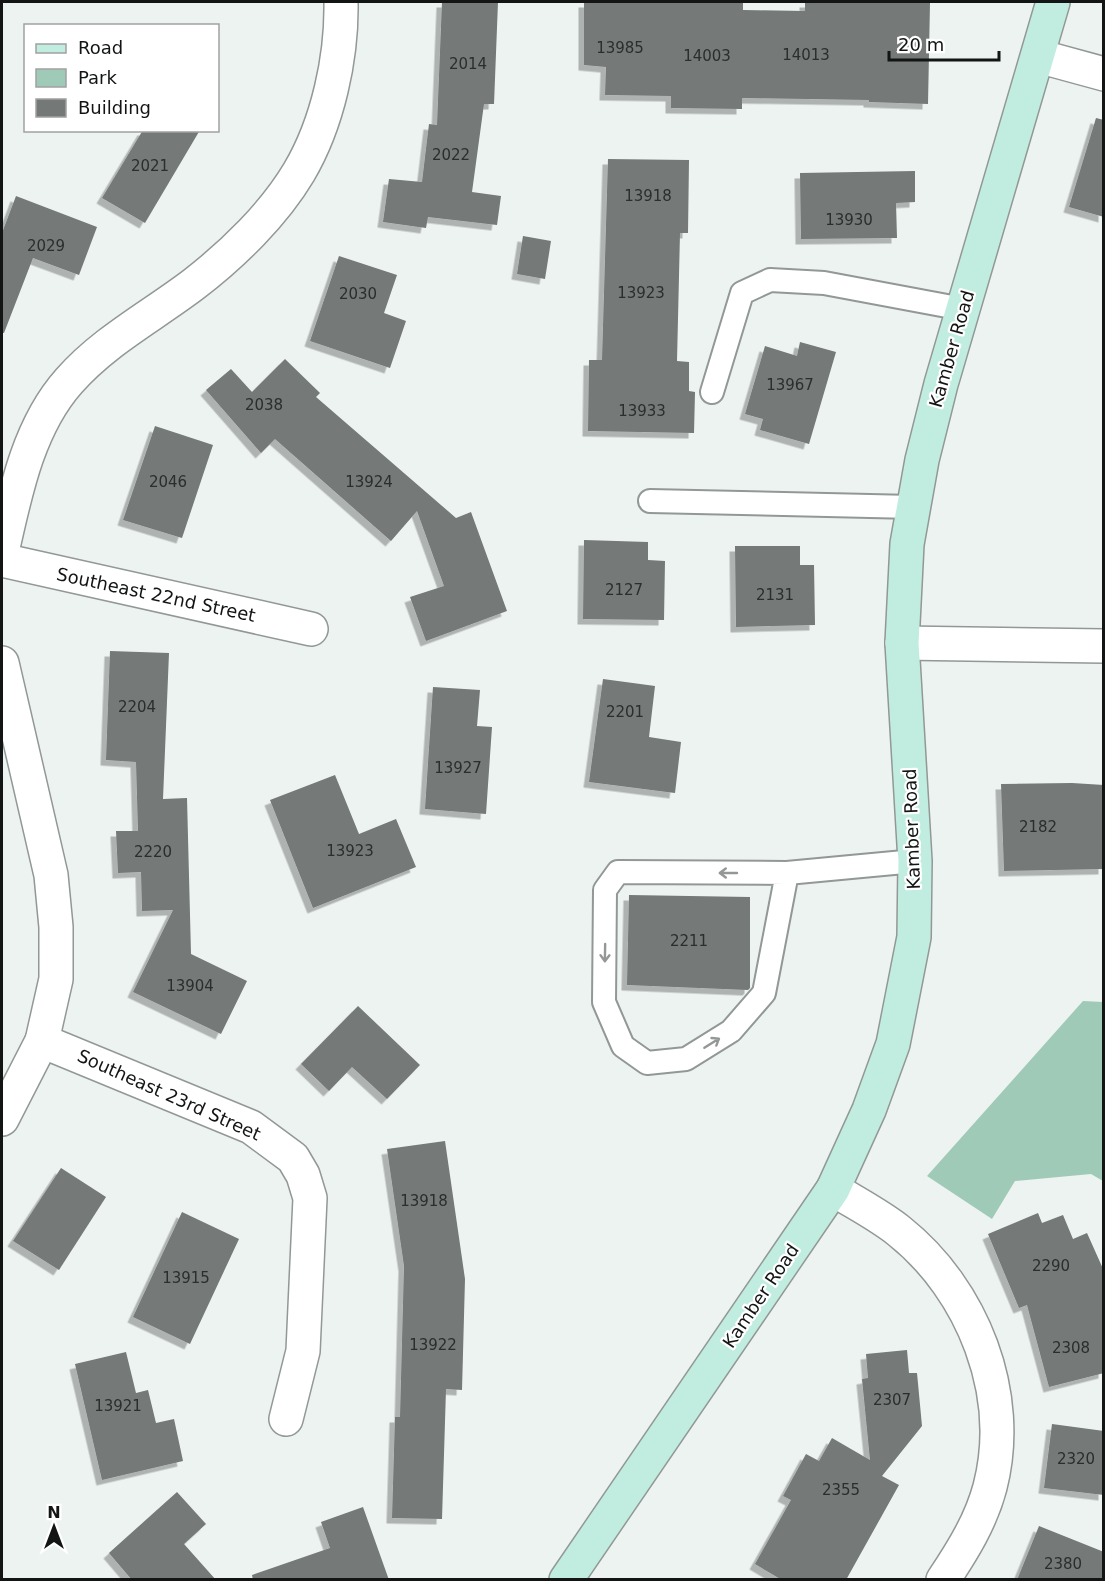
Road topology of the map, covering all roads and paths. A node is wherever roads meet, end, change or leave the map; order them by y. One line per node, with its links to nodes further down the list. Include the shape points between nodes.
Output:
1 (341, 2): 9 (street, via 336,64 322,118 299,171 257,226 195,283 103,349 68,382 41,422 27,458)
2 (1053, 2): 3 (street, Kamber Road)
3 (1038, 56): 4 (street); 5 (street, Kamber Road)
4 (1104, 74)
5 (963, 309): 6 (lane, via 824,283 770,280 742,293); 8 (street, Kamber Road)
6 (712, 392)
7 (650, 501): 8 (lane)
8 (913, 507): 12 (street, Kamber Road)
9 (2, 552)
10 (2, 560): 11 (street, Southeast 22nd Street)
11 (311, 629)
12 (902, 643): 13 (street); 15 (street, Kamber Road)
13 (1104, 646)
14 (2, 663): 17 (street, via 51,875 56,979)
15 (915, 861): 16 (lane); 19 (street, Kamber Road, via 914,937 893,1044 869,1110)
16 (787, 873): 16 (lane, one-way to 16, via 618,872 606,890 604,1002 623,1046 647,1063 686,1059 731,1031 764,993)
17 (42, 1041): 18 (street); 20 (street, Southeast 23rd Street, via 251,1127 293,1158 310,1198 303,1351)
18 (2, 1119)
19 (833, 1189): 21 (street, Kamber Road); 22 (street, via 899,1231 936,1269 967,1311 982,1347 993,1390 996,1426 990,1486 977,1525)
20 (286, 1419)
21 (566, 1580)
22 (943, 1580)

